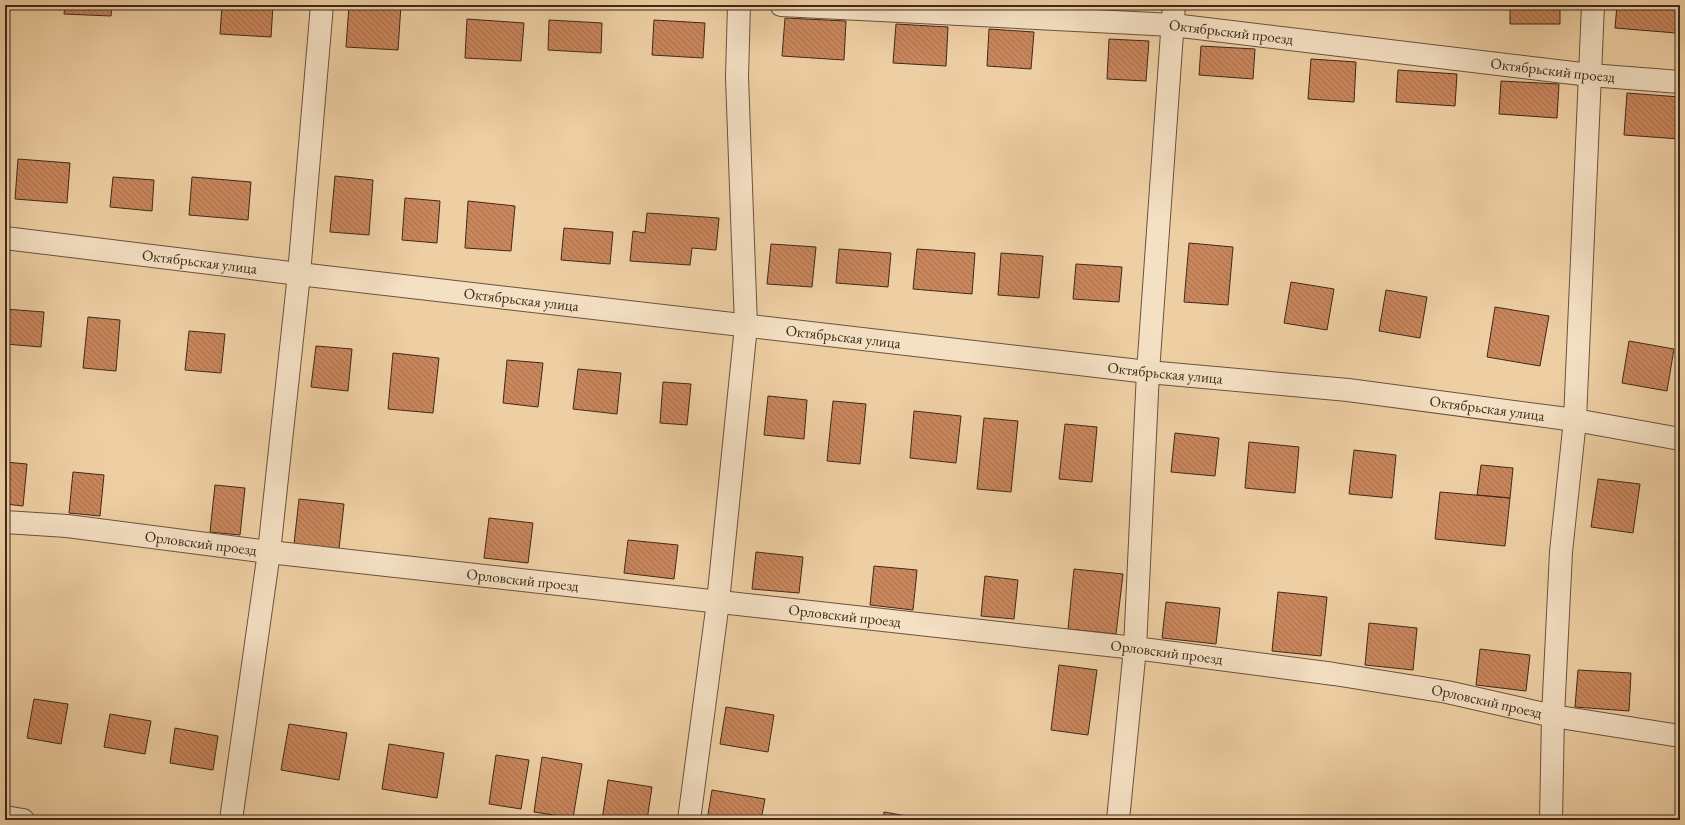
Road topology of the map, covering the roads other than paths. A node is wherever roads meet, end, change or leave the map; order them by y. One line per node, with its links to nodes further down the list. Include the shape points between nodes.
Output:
1 (322, 5): 9 (street)
2 (739, 5): 10 (street, via 737,76)
3 (780, 5): 5 (street, Октябрьский проезд)
4 (1593, 5): 6 (street)
5 (1173, 15): 6 (street, Октябрьский проезд); 11 (street)
6 (1590, 75): 7 (street, Октябрьский проезд); 12 (street)
7 (1680, 82)
8 (5, 238): 9 (street, Октябрьская улица)
9 (299, 274): 10 (street, Октябрьская улица); 15 (street)
10 (746, 326): 11 (street, Октябрьская улица); 16 (street)
11 (1148, 372): 12 (street, Октябрьская улица, via 1348,390); 17 (street)
12 (1575, 420): 13 (street, Октябрьская улица); 18 (street, via 1561,552)
13 (1680, 439)
14 (5, 522): 15 (street, Орловский проезд, via 67,526)
15 (269, 552): 16 (street, Орловский проезд); 22 (street)
16 (718, 602): 17 (street, Орловский проезд); 23 (street)
17 (1135, 648): 18 (street, Орловский проезд, via 1334,674 1447,692); 24 (street)
18 (1553, 716): 19 (street, Орловский проезд); 25 (street)
19 (1680, 736)
20 (5, 817): 21 (street)
21 (23, 820)
22 (231, 820)
23 (689, 820)
24 (1118, 820)
25 (1551, 820)

